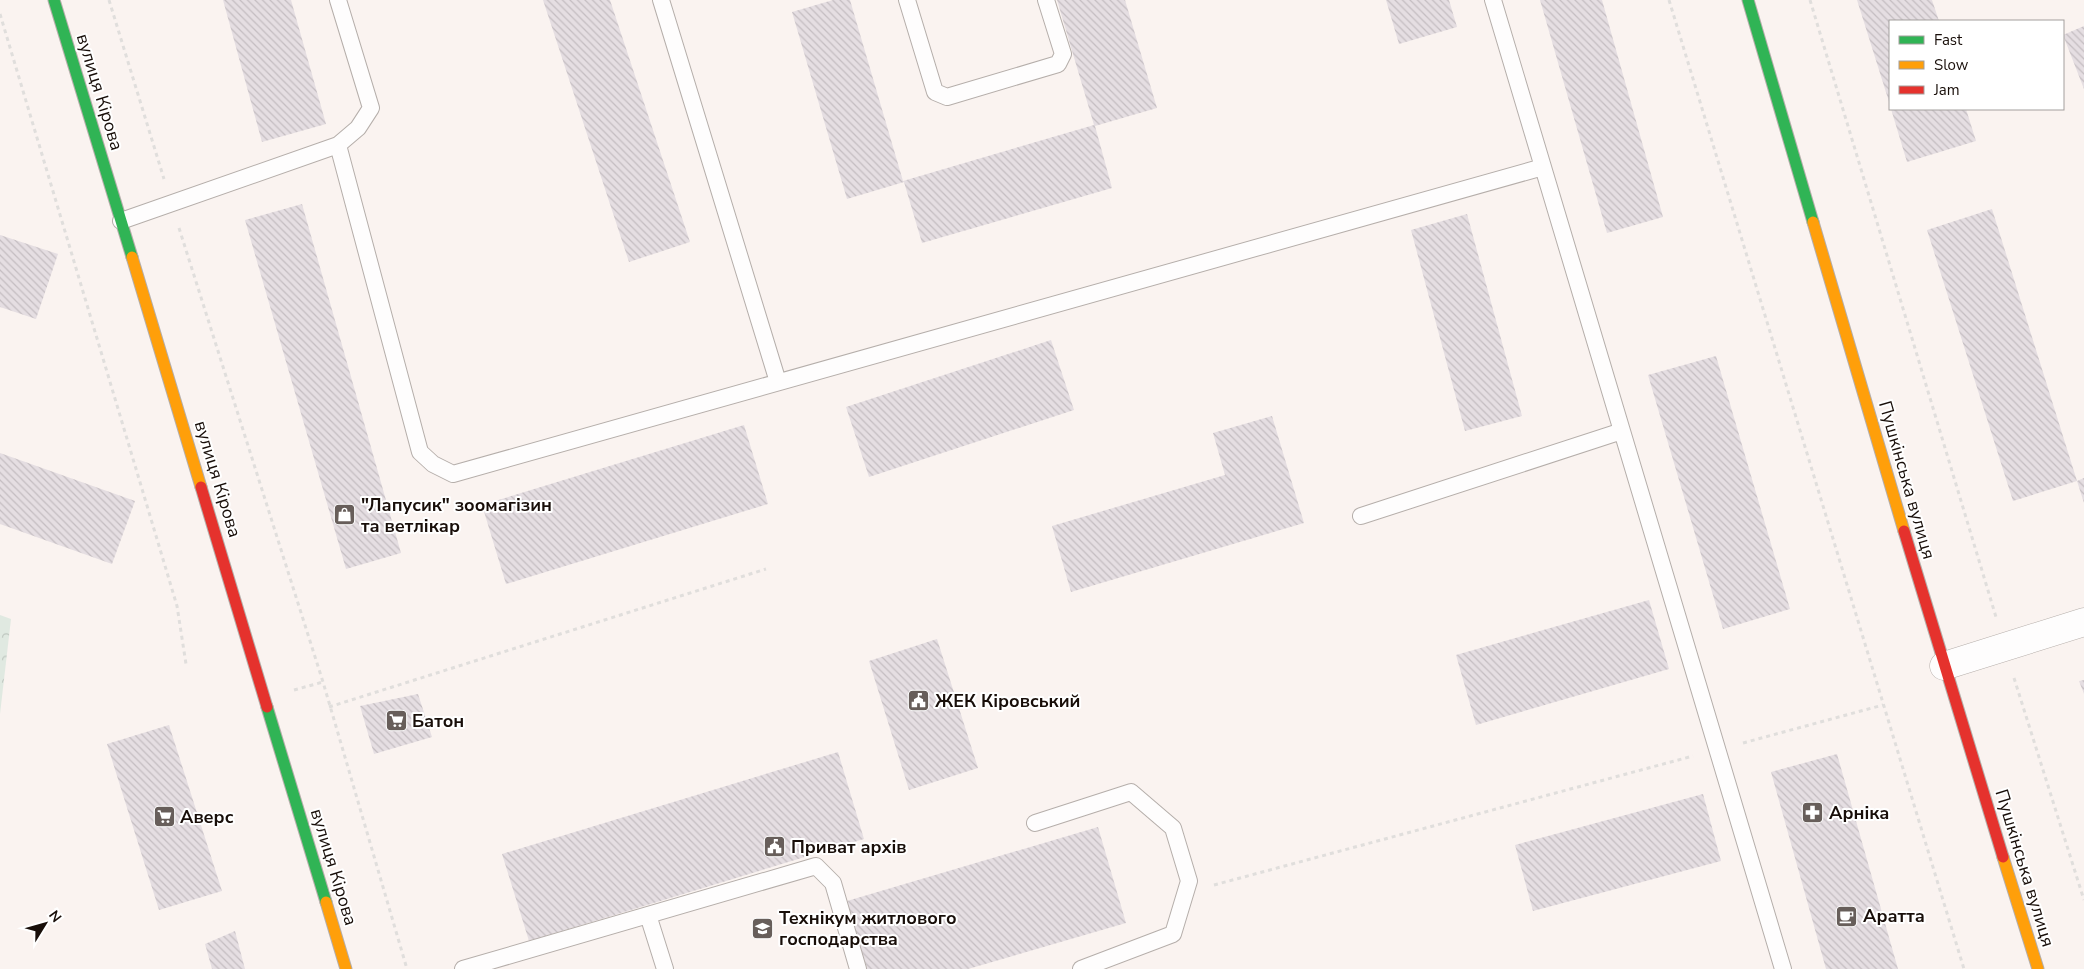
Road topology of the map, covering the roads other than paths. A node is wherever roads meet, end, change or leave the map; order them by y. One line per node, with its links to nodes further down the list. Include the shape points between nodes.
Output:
1 (54, 0): 10 (street, вулиця Кірова)
2 (338, 0): 8 (lane, via 370,108 358,128)
3 (661, 0): 11 (lane)
4 (907, 0): 5 (lane, via 935,92 947,97 1058,64 1063,54)
5 (1046, 0)
6 (1493, 0): 9 (lane)
7 (1748, 0): 15 (street, Пушкінська вулиця)
8 (338, 145): 10 (lane); 11 (lane, via 420,452 433,464 453,474)
9 (1543, 167): 11 (lane); 12 (lane)
10 (121, 221): 18 (street, вулиця Кірова)
11 (778, 382)
12 (1622, 431): 13 (lane); 23 (lane)
13 (1361, 516)
14 (2084, 622): 15 (street)
15 (1944, 666): 24 (street, Пушкінська вулиця)
16 (1035, 823): 22 (lane, via 1131,792 1173,828 1189,881 1172,934)
17 (648, 915): 19 (lane); 20 (lane); 21 (lane, via 816,866 833,883)
18 (346, 969)
19 (463, 969)
20 (665, 969)
21 (858, 969)
22 (1081, 969)
23 (1783, 969)
24 (2038, 969)

